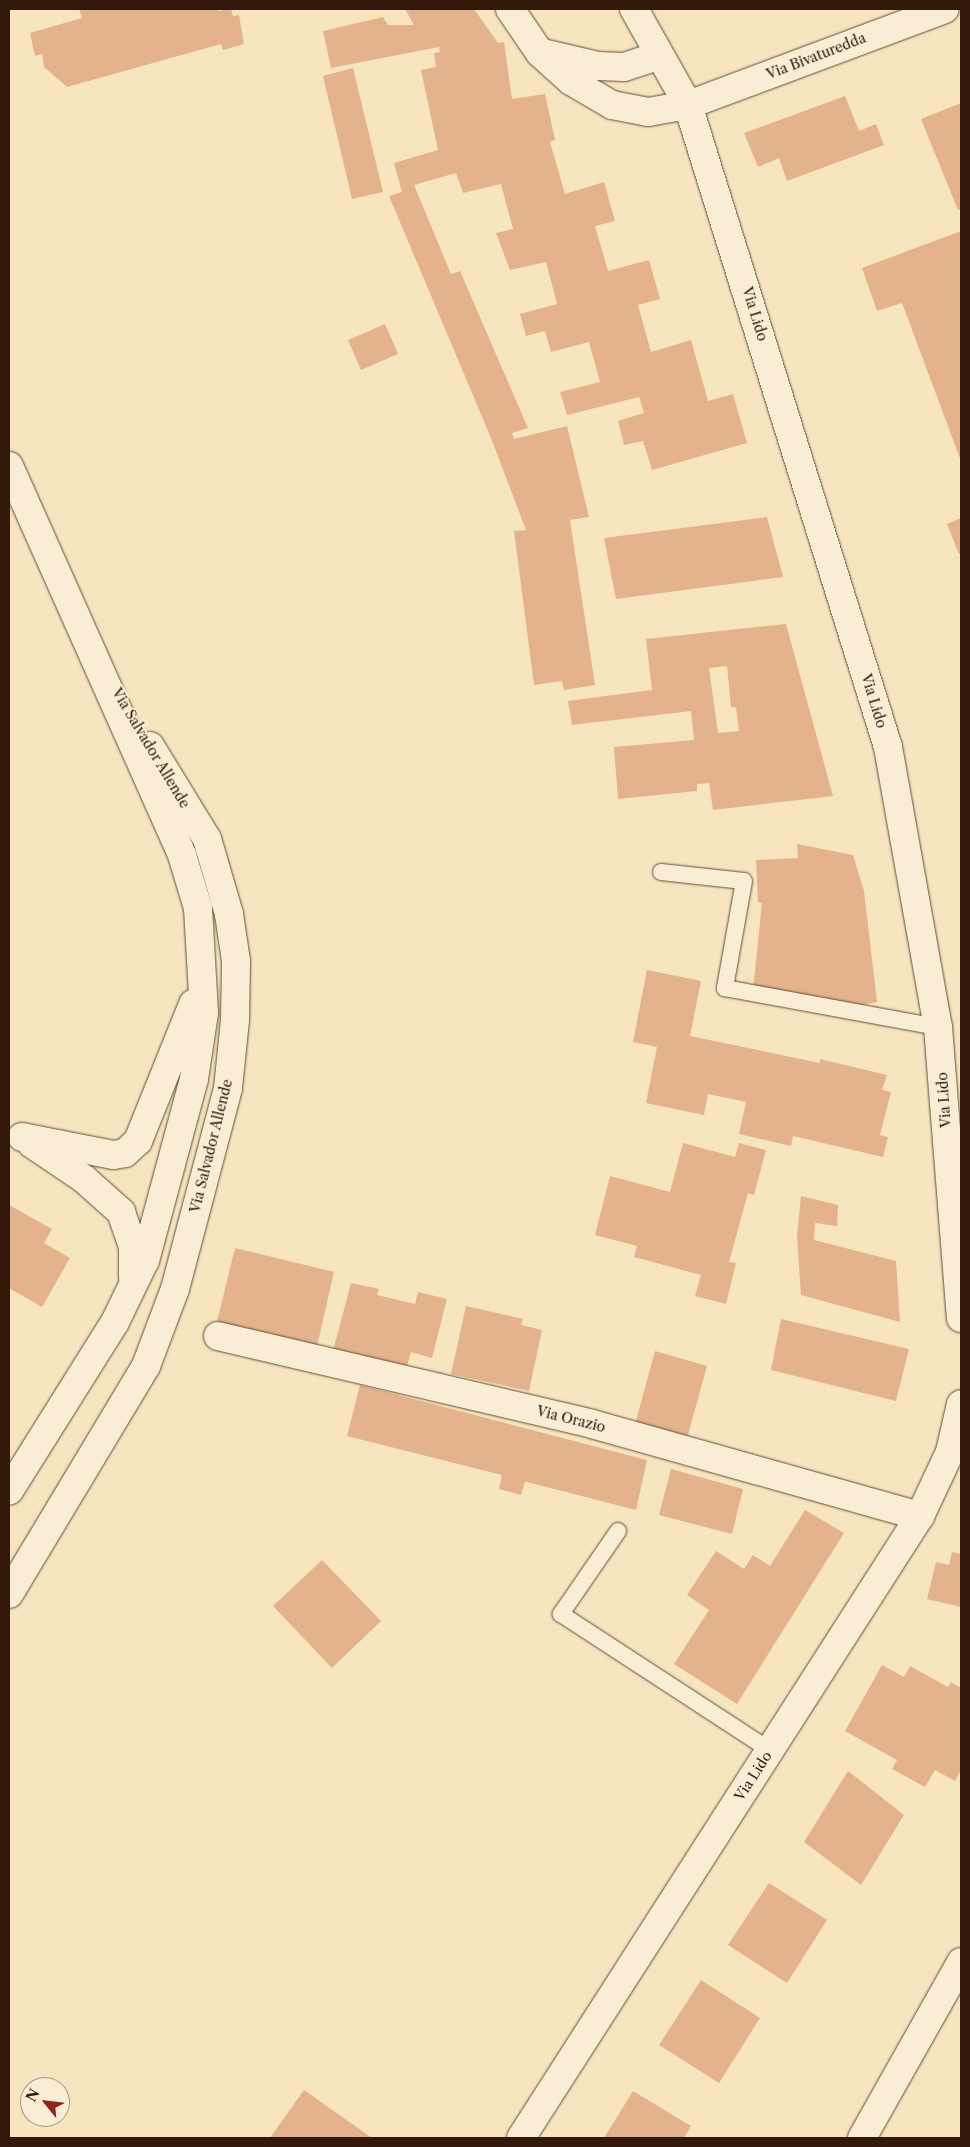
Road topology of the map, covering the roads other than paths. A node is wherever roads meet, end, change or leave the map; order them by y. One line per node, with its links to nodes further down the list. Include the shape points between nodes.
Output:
1 (510, 9): 4 (street, Via Bivaturedda)
2 (634, 9): 5 (street, Via Lido)
3 (945, 9): 6 (street, Via Bivaturedda)
4 (540, 53): 5 (street, via 598,66 624,67); 6 (street, Via Bivaturedda, via 571,81 612,105 648,112)
5 (658, 56): 6 (street, Via Lido)
6 (688, 105): 11 (street, Via Lido, via 888,746)
7 (9, 466): 8 (street, Via Salvador Allende)
8 (96, 658): 10 (street, Via Salvador Allende, via 182,855 198,908); 20 (street, Via Salvador Allende, via 207,839 229,914 236,961 235,1020 223,1108 175,1289 146,1366)
9 (661, 872): 11 (lane, via 744,881 724,988)
10 (203, 972): 12 (street, via 182,1037 138,1141 125,1153 113,1155); 13 (street, Via Salvador Allende, via 204,1013 194,1079 145,1260)
11 (938, 1027): 14 (street, Via Lido)
12 (15, 1134): 13 (street, via 84,1179 121,1212 133,1247)
13 (133, 1284): 17 (street, Via Salvador Allende, via 115,1322)
14 (961, 1318)
15 (218, 1336): 18 (street, Via Orazio, via 592,1424)
16 (961, 1404): 18 (street, Via Lido, via 950,1452)
17 (9, 1491)
18 (920, 1516): 21 (street, Via Lido)
19 (618, 1531): 21 (lane, via 562,1614)
20 (9, 1594)
21 (770, 1750): 23 (street, Via Lido)
22 (961, 1962): 24 (street)
23 (521, 2138)
24 (862, 2138)

